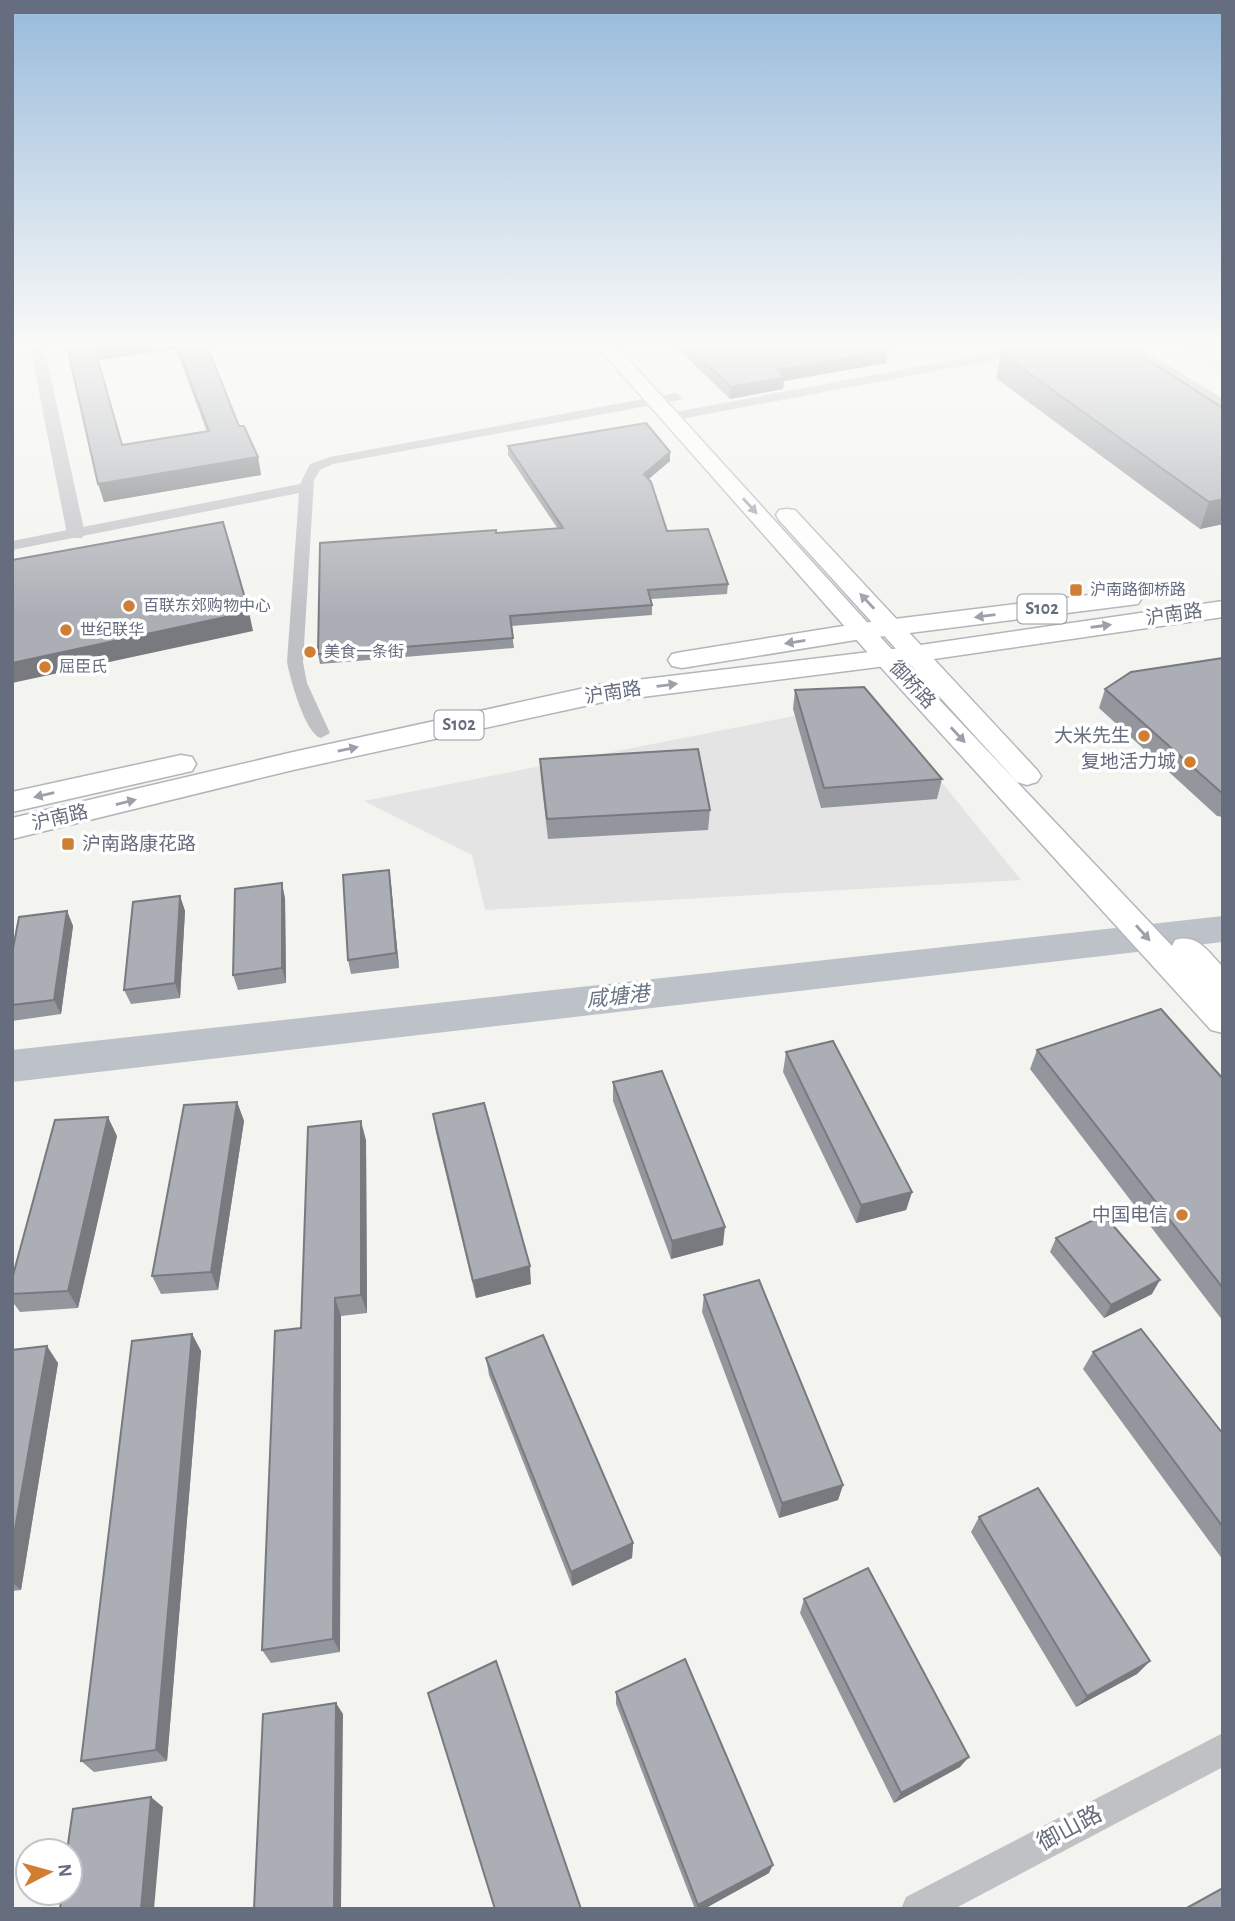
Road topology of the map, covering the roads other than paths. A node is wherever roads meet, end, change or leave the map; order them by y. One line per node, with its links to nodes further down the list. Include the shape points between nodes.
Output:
1 (56, 436): 6 (street)
2 (491, 436): 5 (street, via 330,461 315,467)
3 (697, 436): 11 (main road, 御桥路, one-way to 11)
4 (703, 436): 10 (main road, 御桥路, one-way to 4, via 772,500)
5 (307, 487): 6 (street); 13 (street, via 295,662)
6 (76, 534): 7 (street)
7 (12, 546)
8 (1223, 588): 10 (main road, 沪南路 / S102, one-way to 10)
9 (1223, 609): 12 (main road, 沪南路 / S102, one-way to 9)
10 (891, 627): 11 (main road, 沪南路 / S102); 12 (main road, 御桥路)
11 (862, 631): 12 (main road, 御桥路); 13 (main road, 沪南路 / S102, one-way to 13, via 589,675)
12 (899, 655): 15 (main road, 沪南路 / S102, one-way to 12, via 603,693); 16 (main road, 御桥路)
13 (321, 733): 14 (main road, 沪南路 / S102, one-way to 14)
14 (12, 802)
15 (12, 829)
16 (1216, 1002)
17 (1223, 1749): 18 (street, 御山路)
18 (918, 1909)

